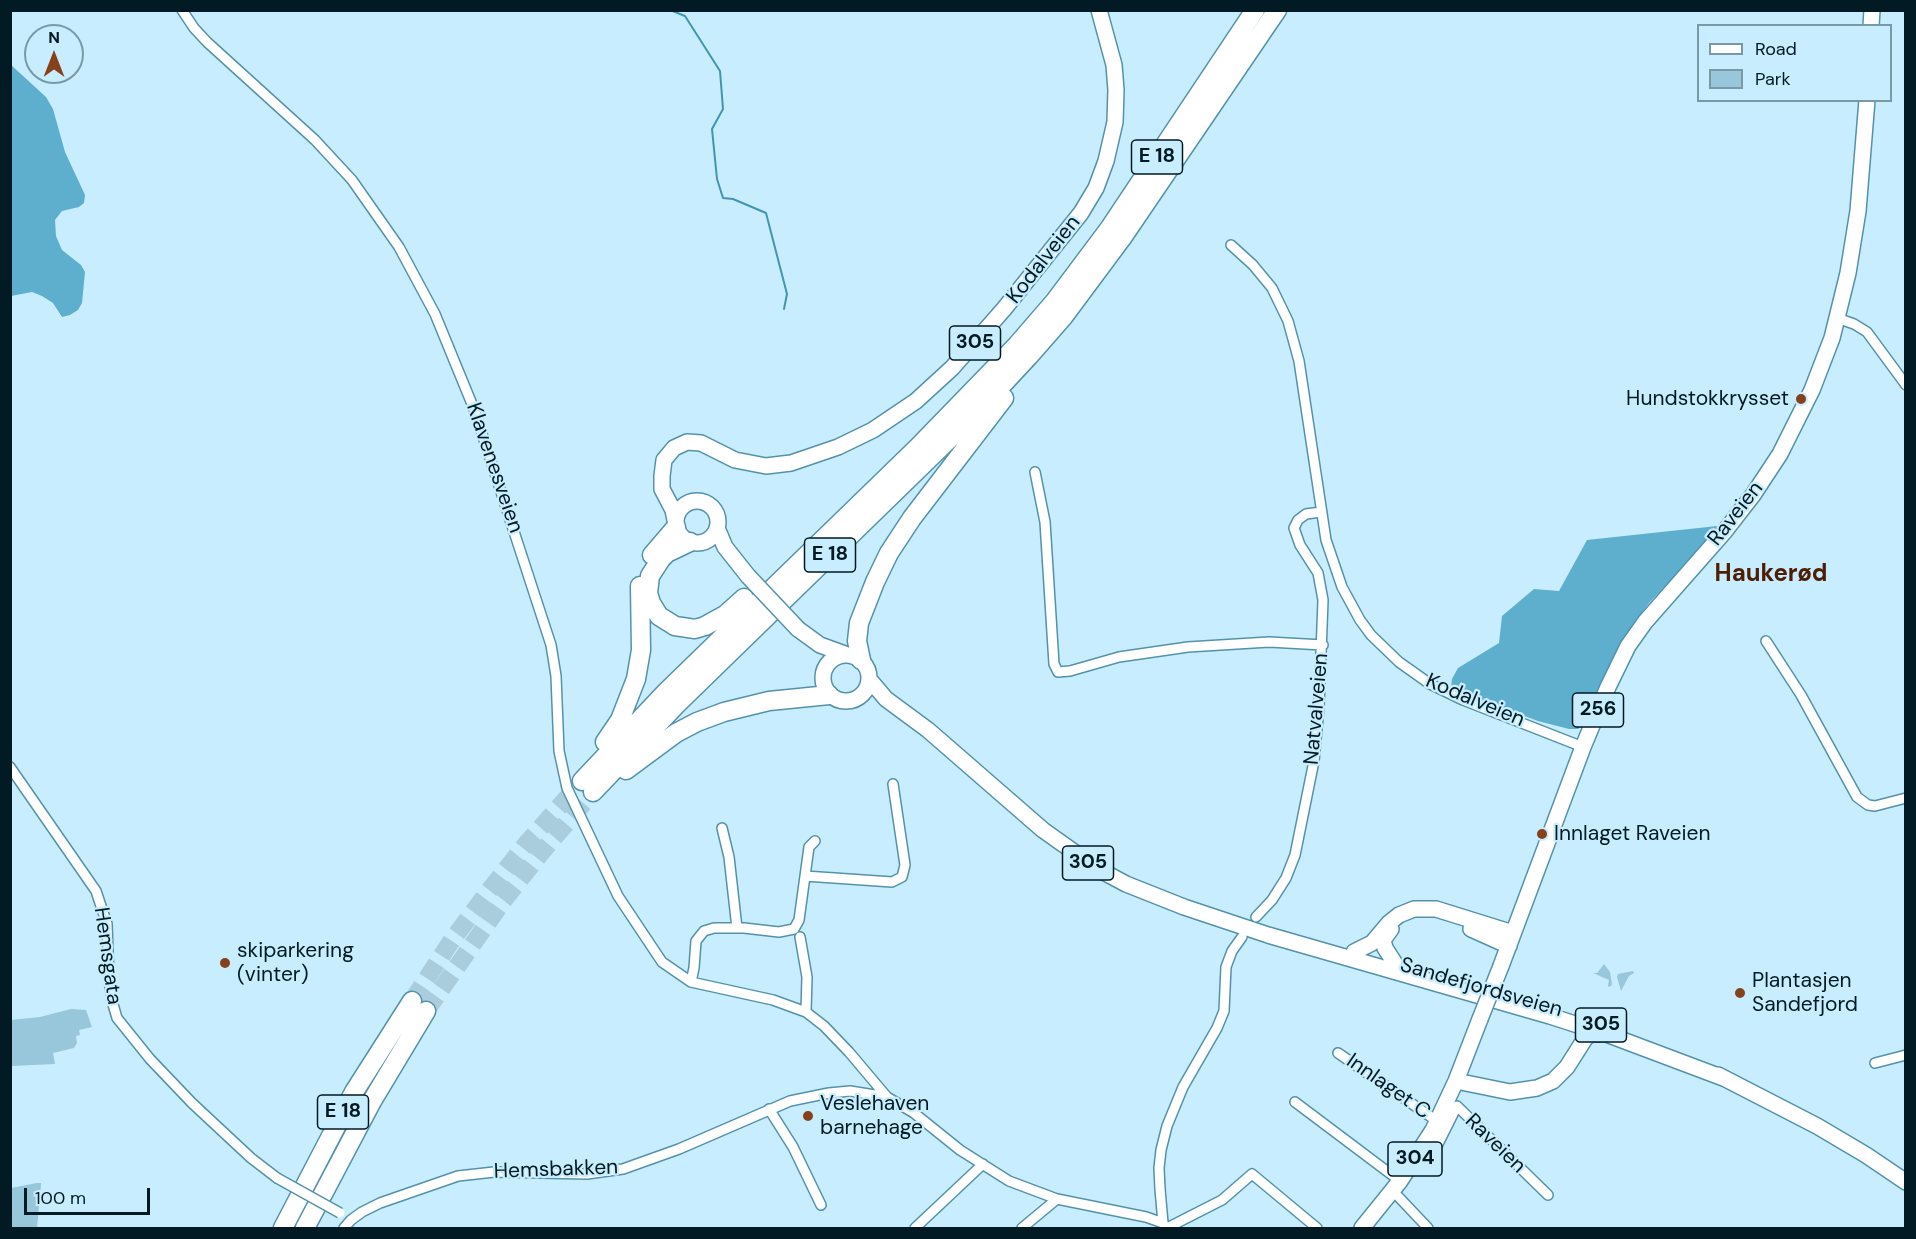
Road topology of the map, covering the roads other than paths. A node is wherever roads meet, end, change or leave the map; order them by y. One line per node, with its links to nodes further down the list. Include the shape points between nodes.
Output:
1 (182, 10): 44 (street, Klavenesveien, via 207,42 315,140 352,180 408,261 465,384 545,624 554,657 559,751 567,788 622,901 662,962)
2 (1099, 10): 12 (main road, Kodalveien / 305, via 1116,90 1113,134 1102,174 1081,213 952,368 895,416 857,439 821,454 778,466 756,465 735,460 701,443 687,442 668,454)
3 (1255, 10): 9 (highway, E 18, via 1108,229)
4 (1277, 10): 7 (highway, E 18, via 1122,238)
5 (1867, 102): 8 (main road, Raveien / 256, via 1856,223)
6 (1231, 245): 14 (street, Kodalveien, via 1263,276 1288,321 1299,361)
7 (1064, 316): 22 (highway, via 1060,330 1004,398 889,553 859,623); 31 (highway, E 18, via 977,412)
8 (1838, 318): 10 (street, via 1867,332); 27 (main road, Raveien / 256, via 1821,370 1780,454 1738,516 1644,622 1617,667)
9 (1017, 345): 17 (highway, E 18, via 1004,350 726,615 695,629 675,626 659,616 651,603 648,584 661,559 675,548); 31 (highway, E 18, via 948,418 674,683)
10 (1905, 385)
11 (1035, 472): 21 (street, via 1045,522 1054,664 1058,672 1119,657 1188,647 1269,642)
12 (662, 476): 13 (main road, via 673,493); 15 (main road, via 662,489)
13 (696, 501): 15 (main road, via 681,508); 16 (main road, via 715,512)
14 (1321, 512): 21 (street, Natvalveien, via 1306,514 1294,528 1321,584); 27 (street, Kodalveien, via 1330,556 1342,587 1360,620 1384,649 1445,692)
15 (676, 524): 17 (main road, via 681,537); 31 (highway, via 641,576 639,663 632,692)
16 (717, 528): 17 (main road, via 711,538); 18 (main road, via 725,547)
17 (696, 543): 18 (main road, via 720,553)
18 (748, 576): 19 (main road, bridge)
19 (798, 629): 22 (main road, via 831,651); 23 (main road)
20 (1766, 641): 32 (street, via 1801,695 1857,797 1875,806)
21 (1323, 645): 36 (street, Natvalveien, via 1314,761 1297,845 1286,878)
22 (853, 657): 23 (main road, via 830,660); 24 (main road, 305, via 867,668)
23 (824, 669): 25 (main road, via 823,686)
24 (869, 679): 26 (main road, via 865,691); 29 (main road, Sandefjordsveien / 305, via 886,699)
25 (829, 695): 26 (main road, 305, via 842,701); 31 (highway, via 769,701 696,722 658,744 626,770)
26 (855, 699): 29 (main road, Sandefjordsveien / 305, via 882,707)
27 (1583, 747): 41 (main road, Raveien / 256)
28 (10, 767): 65 (street, Hemsgata, bridge, via 96,891 106,924 109,979 117,1018 150,1059 251,1158 277,1178 340,1213)
29 (970, 767): 37 (main road, Sandefjordsveien / 305, via 1043,830 1098,869 1157,897)
30 (893, 784): 35 (street, via 905,866 902,876 892,882)
31 (588, 786)
32 (1905, 798)
33 (722, 828): 38 (street)
34 (815, 841): 35 (street, via 809,848)
35 (805, 876): 38 (street, via 799,920 794,929 779,933)
36 (1256, 917)
37 (1228, 921): 42 (main road, Sandefjordsveien / 305); 46 (main road, Sandefjordsveien / 305)
38 (737, 928): 44 (street, via 714,928 700,933)
39 (800, 937): 45 (street, via 807,977)
40 (1242, 937): 66 (street, via 1226,967 1224,1011 1183,1086 1167,1126 1159,1168)
41 (1511, 940): 42 (main road, via 1436,909 1414,909 1399,915 1372,943); 43 (main road, via 1420,914 1399,921 1387,932 1383,940); 51 (main road, Raveien, bridge)
42 (1354, 952): 43 (main road, Sandefjordsveien / 305)
43 (1394, 962): 52 (main road, Sandefjordsveien / 305, via 1592,1022 1678,1053)
44 (691, 982): 45 (street, Klavenesveien, via 773,1000)
45 (806, 1012): 54 (street, Klavenesveien, via 849,1052)
46 (1551, 1016): 47 (main road, Sandefjordsveien / 305); 51 (main road, 305, via 1567,1028 1572,1042 1569,1055 1552,1075 1529,1085 1505,1086)
47 (1609, 1035): 52 (main road, Sandefjordsveien / 305); 53 (main road, 305, via 1586,1037 1567,1067 1553,1081 1537,1089 1510,1092)
48 (1338, 1053): 57 (street, Innlaget C)
49 (1905, 1055): 50 (street)
50 (1875, 1063)
51 (1462, 1066): 53 (main road, Raveien)
52 (1726, 1079): 60 (main road, Sandefjordsveien / 305, via 1817,1126)
53 (1456, 1081): 57 (main road, Raveien / 304)
54 (886, 1097): 56 (street, Hemsbakken, via 858,1092 829,1093); 59 (street, Klavenesveien)
55 (1295, 1102): 61 (street)
56 (769, 1109): 64 (street, via 793,1147); 65 (street, Hemsbakken, via 623,1169 587,1174 471,1174 380,1203)
57 (1437, 1121): 58 (main road, Raveien / 304)
58 (1425, 1144): 61 (main road, Raveien / 304); 62 (street, Raveien, via 1438,1144 1457,1106)
59 (983, 1164): 63 (street, Klavenesveien, via 1009,1181); 69 (street)
60 (1905, 1182)
61 (1396, 1186): 72 (main road, Raveien / 304); 73 (street)
62 (1548, 1195)
63 (1058, 1199): 66 (street, Klavenesveien, via 1146,1217); 70 (street)
64 (821, 1205)
65 (347, 1224)
66 (1165, 1227): 71 (street, via 1222,1200 1252,1174)
67 (283, 1228): 68 (highway, E 18, via 354,1092 419,1006)
68 (305, 1228)
69 (915, 1228)
70 (1022, 1228)
71 (1317, 1228)
72 (1362, 1228)
73 (1428, 1228)

